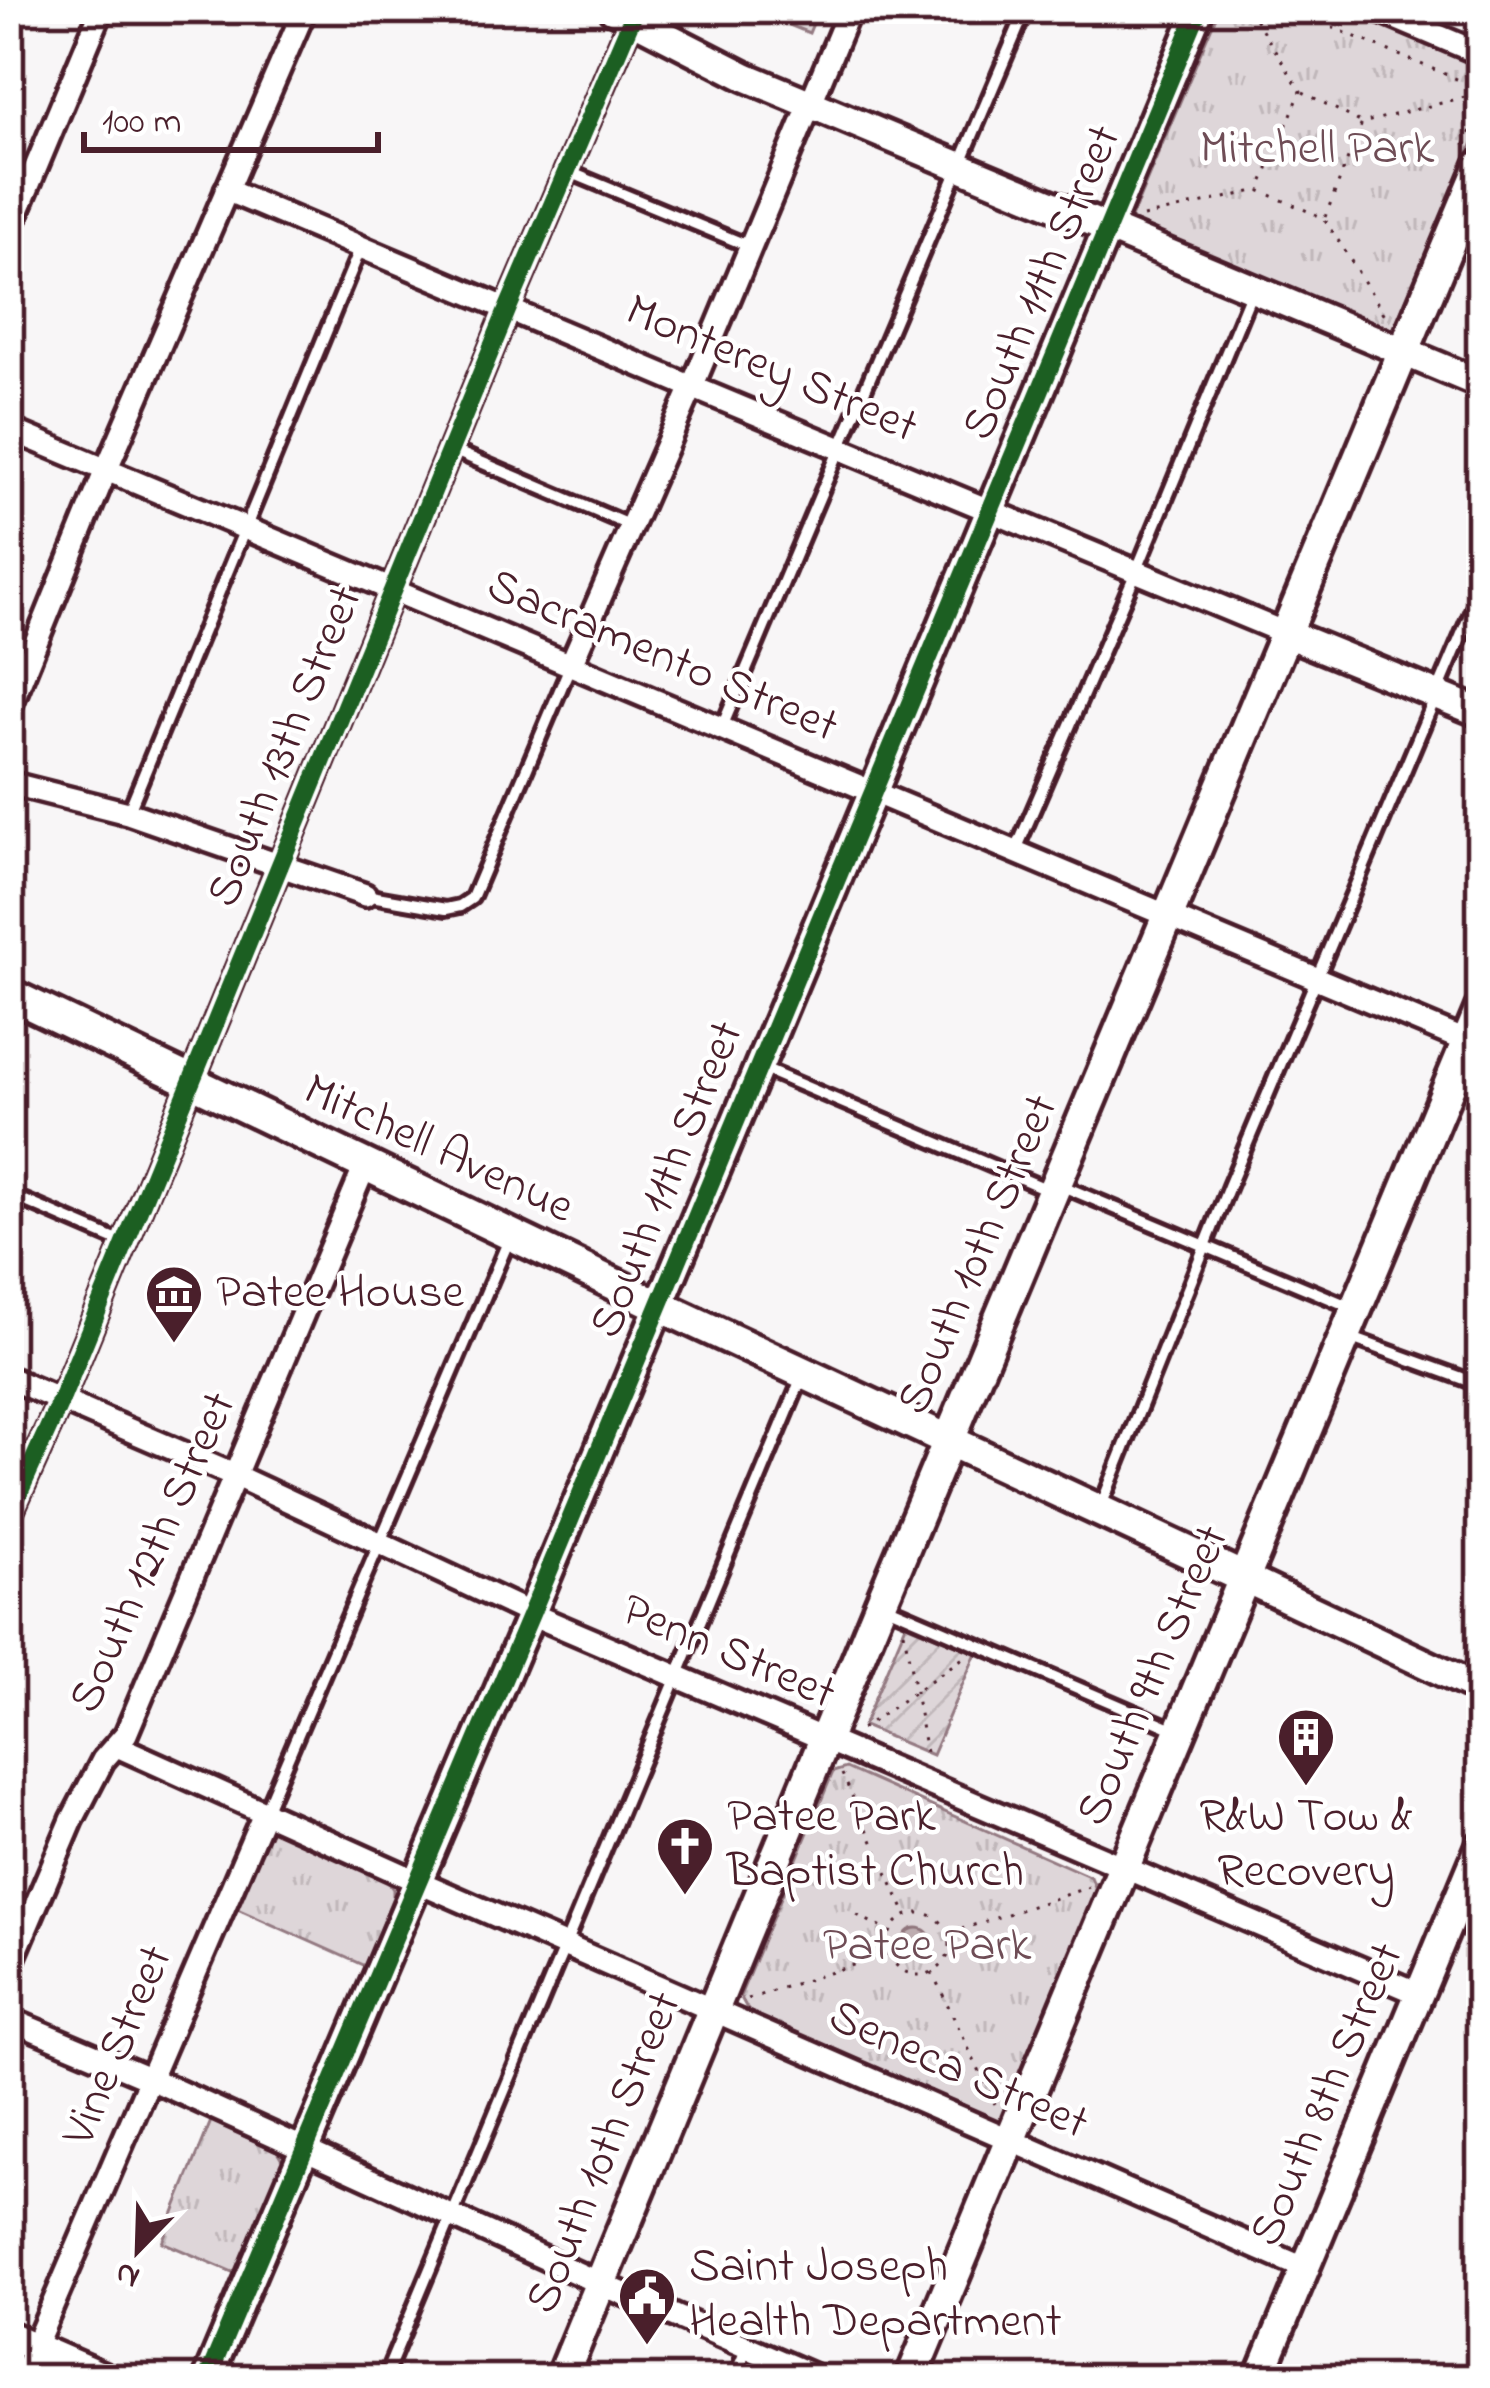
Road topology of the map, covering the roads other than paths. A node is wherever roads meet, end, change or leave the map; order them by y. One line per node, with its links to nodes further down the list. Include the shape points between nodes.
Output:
1 (102, 9): 15 (street)
2 (305, 9): 13 (street)
3 (850, 9): 9 (street)
4 (1026, 9): 10 (lane)
5 (1199, 9): 14 (street, South 11th Street)
6 (1375, 9): 8 (street)
7 (627, 13): 9 (street); 12 (street, South 13th Street)
8 (1481, 54)
9 (811, 104): 10 (street); 17 (street)
10 (958, 166): 14 (street); 25 (lane)
11 (1481, 166): 20 (main road, South 10th Street)
12 (566, 171): 17 (lane); 19 (street, South 13th Street)
13 (226, 190): 16 (street, Monterey Street); 26 (street)
14 (1108, 227): 18 (street); 27 (street, South 11th Street)
15 (9, 232)
16 (361, 247): 19 (street, Monterey Street); 29 (lane)
17 (752, 247): 22 (street)
18 (1253, 288): 20 (street); 30 (lane)
19 (508, 308): 22 (street, Monterey Street); 24 (street, South 13th Street)
20 (1397, 338): 21 (street); 33 (main road, South 10th Street)
21 (1481, 384)
22 (692, 387): 25 (street, Monterey Street); 28 (street)
23 (9, 429): 26 (street, Sacramento Street)
24 (450, 448): 28 (lane); 32 (street, South 13th Street)
25 (840, 448): 27 (street, Monterey Street); 38 (lane)
26 (106, 470): 29 (street, Sacramento Street); 36 (street)
27 (990, 511): 30 (street, Monterey Street); 40 (street, South 11th Street)
28 (631, 526): 34 (street)
29 (245, 530): 32 (street, Sacramento Street); 41 (lane)
30 (1136, 572): 33 (street, Monterey Street); 42 (lane)
31 (1481, 589): 35 (lane)
32 (392, 590): 34 (street, Sacramento Street); 43 (street, South 13th Street)
33 (1285, 633): 35 (street, Monterey Street); 45 (main road, South 10th Street)
34 (571, 664): 38 (street, Sacramento Street); 44 (lane, via 472,898 446,909)
35 (1436, 694): 37 (street, Monterey Street); 46 (lane)
36 (9, 709)
37 (1481, 713)
38 (722, 727): 40 (street, Sacramento Street)
39 (9, 783): 41 (street)
40 (873, 790): 42 (street, Sacramento Street); 50 (street, South 11th Street)
41 (128, 813): 43 (street)
42 (1016, 850): 45 (street, Sacramento Street)
43 (280, 864): 44 (street); 51 (street, South 13th Street)
44 (365, 895)
45 (1169, 915): 46 (street, Sacramento Street); 53 (main road, South 10th Street)
46 (1316, 977): 49 (street, Sacramento Street); 57 (lane)
47 (9, 994): 51 (main road, Mitchell Avenue)
48 (1481, 1009): 49 (main road, South 9th Street)
49 (1474, 1044): 59 (main road, South 9th Street)
50 (757, 1066): 53 (lane); 58 (street, South 11th Street)
51 (192, 1082): 52 (main road, Mitchell Avenue); 56 (street, South 13th Street)
52 (365, 1166): 55 (main road, Mitchell Avenue); 65 (street, South 12th Street)
53 (1056, 1188): 57 (lane); 64 (main road, South 10th Street)
54 (9, 1194): 56 (lane)
55 (511, 1234): 58 (main road, Mitchell Avenue); 68 (lane)
56 (125, 1244): 63 (street, South 13th Street)
57 (1205, 1246): 59 (lane); 66 (lane)
58 (658, 1305): 60 (main road, Mitchell Avenue); 71 (street, South 11th Street)
59 (1350, 1323): 62 (lane); 69 (main road, South 9th Street)
60 (803, 1374): 64 (main road, Mitchell Avenue); 72 (lane)
61 (9, 1378): 63 (street, Penn Street)
62 (1481, 1385)
63 (61, 1400): 65 (street, Penn Street); 67 (street, South 13th Street)
64 (950, 1440): 66 (main road, Mitchell Avenue); 70 (main road, South 10th Street)
65 (236, 1476): 68 (street, Penn Street); 76 (street, South 12th Street)
66 (1099, 1510): 69 (main road, Mitchell Avenue)
67 (9, 1516)
68 (381, 1544): 71 (street, Penn Street); 77 (lane)
69 (1244, 1578): 73 (street, Mitchell Avenue); 74 (main road, South 9th Street)
70 (891, 1610): 74 (lane); 75 (main road, South 10th Street)
71 (531, 1613): 72 (street, Penn Street); 80 (street, South 11th Street)
72 (677, 1677): 75 (street, Penn Street); 81 (lane)
73 (1481, 1690)
74 (1179, 1731): 79 (main road, South 9th Street)
75 (824, 1740): 79 (street, Penn Street); 84 (main road, South 10th Street)
76 (117, 1746): 77 (street, Seneca Street); 82 (street, South 12th Street, via 72,1820)
77 (265, 1811): 80 (street, Seneca Street); 86 (street, Vine Street)
78 (1481, 1845): 83 (street, South 8th Street)
79 (1122, 1867): 83 (street, Penn Street); 87 (main road, South 9th Street)
80 (417, 1881): 81 (street, Seneca Street); 88 (street, South 11th Street)
81 (565, 1945): 84 (street, Seneca Street); 89 (lane)
82 (9, 1968)
83 (1418, 1993): 90 (street, South 8th Street)
84 (712, 2009): 87 (street, Seneca Street); 91 (main road, South 10th Street)
85 (9, 2019): 86 (street)
86 (151, 2079): 88 (street); 92 (street, Vine Street)
87 (1005, 2125): 90 (street, Seneca Street); 101 (main road, South 9th Street)
88 (304, 2148): 89 (street); 96 (street, South 11th Street)
89 (454, 2216): 91 (street); 97 (lane)
90 (1304, 2268): 102 (street, South 8th Street)
91 (601, 2284): 93 (street); 98 (main road, South 10th Street)
92 (22, 2342): 94 (street, Vine Street); 95 (street)
93 (747, 2347): 99 (lane); 100 (street)
94 (21, 2379)
95 (108, 2379)
96 (207, 2379)
97 (384, 2379)
98 (560, 2379)
99 (734, 2379)
100 (821, 2379)
101 (910, 2379)
102 (1259, 2379)

